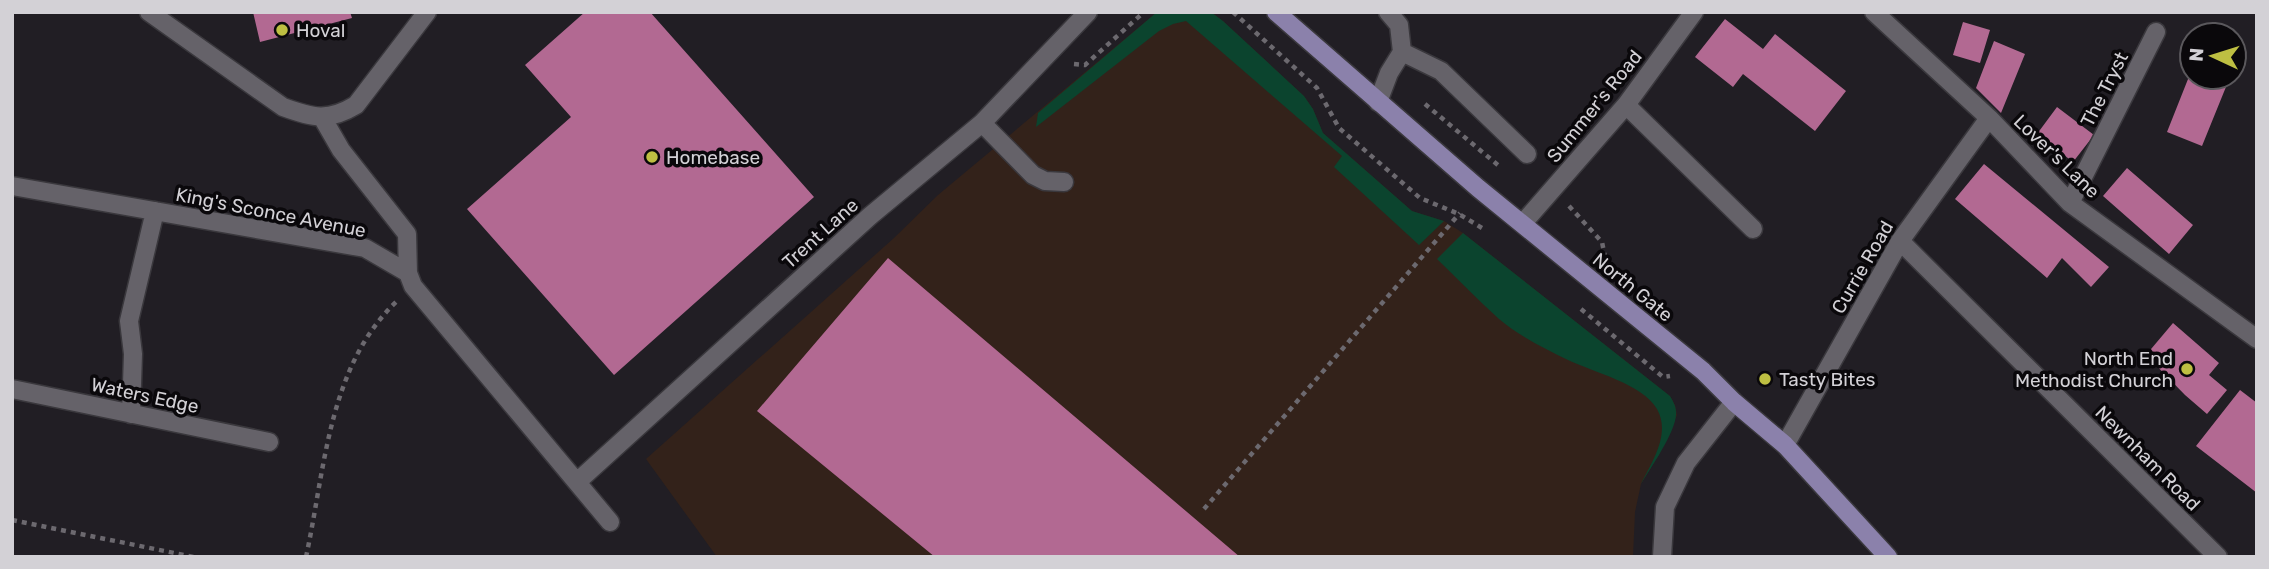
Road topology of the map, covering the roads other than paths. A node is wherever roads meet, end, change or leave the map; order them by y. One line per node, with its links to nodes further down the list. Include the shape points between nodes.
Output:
1 (149, 12): 12 (street, via 283,107)
2 (427, 12): 12 (street, via 356,105)
3 (1088, 12): 14 (street, Trent Lane)
4 (1276, 12): 10 (main road, North Gate)
5 (1388, 12): 9 (street, via 1399,25)
6 (1694, 12): 11 (street, Summer's Road)
7 (1874, 12): 13 (street, Lover's Lane)
8 (2156, 32): 18 (street, The Tryst)
9 (1402, 52): 10 (street); 15 (street, via 1440,71)
10 (1378, 102): 20 (main road, North Gate)
11 (1626, 105): 20 (street, Summer's Road); 21 (street)
12 (322, 117): 23 (street, via 341,150 407,234)
13 (1989, 118): 18 (street, Lover's Lane); 22 (street, Currie Road)
14 (982, 123): 16 (street, via 1033,175); 30 (street, Trent Lane, via 870,216)
15 (1527, 154)
16 (1064, 182)
17 (12, 186): 19 (street, King's Sconce Avenue)
18 (2070, 202): 24 (street, Lover's Lane)
19 (155, 211): 23 (street, King's Sconce Avenue, via 365,248); 27 (street, via 129,321)
20 (1523, 223): 26 (main road, North Gate, via 1703,371)
21 (1753, 229)
22 (1900, 241): 29 (street, Currie Road); 34 (street, Newnham Road)
23 (411, 279): 30 (street, King's Sconce Avenue)
24 (2257, 339)
25 (12, 389): 27 (street, Waters Edge)
26 (1734, 402): 29 (main road, North Gate); 32 (street, via 1686,463 1665,507)
27 (131, 414): 28 (street, Waters Edge)
28 (269, 442)
29 (1785, 445): 33 (main road, North Gate)
30 (577, 482): 31 (street, King's Sconce Avenue)
31 (610, 523)
32 (1661, 557)
33 (1888, 557)
34 (2218, 557)

